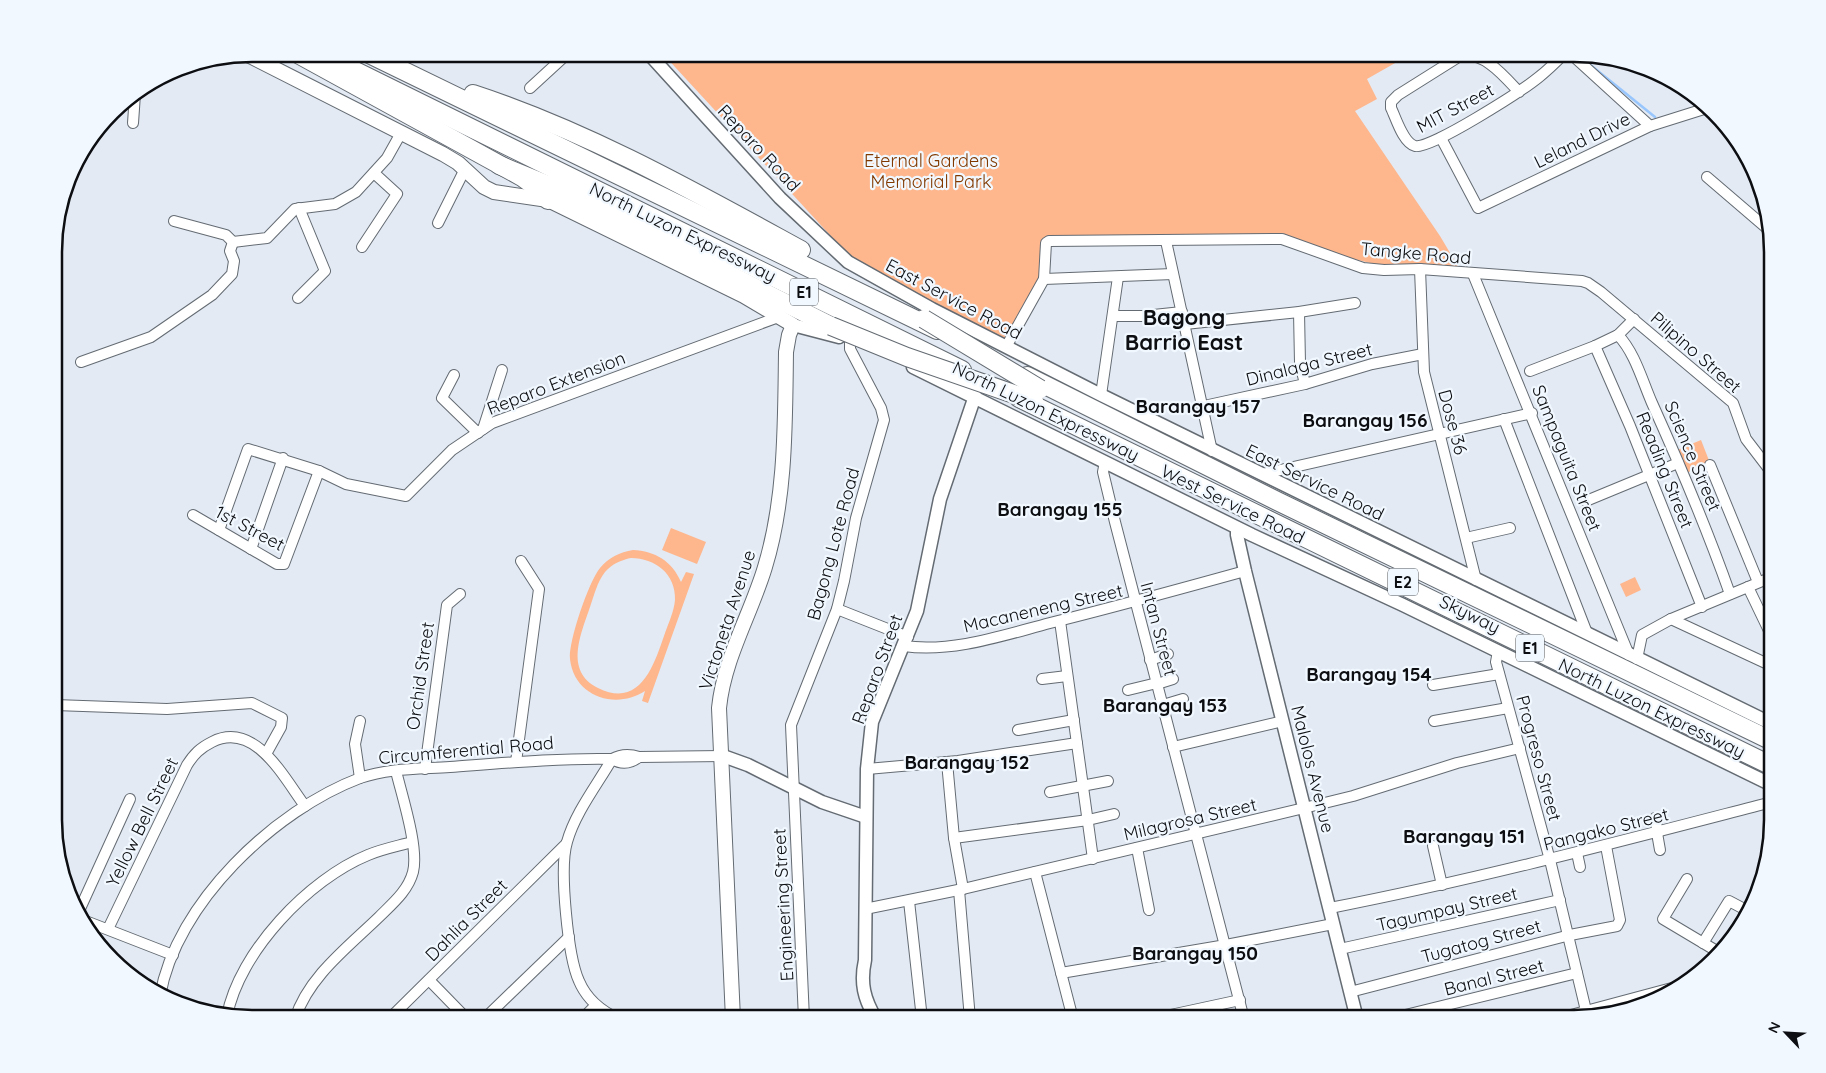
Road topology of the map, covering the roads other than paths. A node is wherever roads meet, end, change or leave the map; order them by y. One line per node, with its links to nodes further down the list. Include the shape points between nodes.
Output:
1 (262, 62): 18 (main road, West Service Road)
2 (312, 62): 20 (highway)
3 (337, 62): 131 (highway, North Luzon Expressway / E1)
4 (385, 62): 11 (highway, North Luzon Expressway / E1)
5 (558, 62): 12 (street)
6 (656, 62): 32 (street, Reparo Road, via 780,198)
7 (1450, 62): 19 (street, MIT Street, via 1391,102 1408,142 1417,147)
8 (1486, 62): 13 (street, MIT Street)
9 (1555, 62): 13 (street, MIT Street)
10 (1580, 63): 17 (street)
11 (408, 74): 58 (highway, bridge, via 520,110 670,178 924,318); 120 (highway, North Luzon Expressway / E1, via 819,271 1268,496)
12 (530, 88)
13 (1519, 92): 19 (street, MIT Street)
14 (134, 104): 16 (street)
15 (1699, 110): 17 (street, Leland Drive)
16 (132, 123)
17 (1650, 126): 19 (street, Leland Drive, via 1478,208)
18 (401, 133): 21 (main road, West Service Road); 22 (street)
19 (1440, 138)
20 (499, 165): 24 (highway, via 537,188); 58 (highway, bridge, via 565,192 831,326 907,357)
21 (465, 169): 24 (main road, West Service Road, via 494,192); 27 (street)
22 (374, 173): 25 (street, via 361,188 335,204); 31 (street, via 397,194)
23 (1707, 177): 28 (street)
24 (548, 200): 43 (main road, West Service Road)
25 (298, 208): 30 (street, via 267,238); 39 (street, via 325,271)
26 (174, 221): 30 (street, via 226,235)
27 (438, 223)
28 (1761, 224)
29 (1166, 241): 33 (street, Tangke Road, via 1282,239 1363,268); 34 (street); 37 (street, Tangke Road, via 1049,241 1046,243)
30 (232, 242): 53 (street, via 232,274 212,295 151,337)
31 (362, 246)
32 (848, 262): 51 (street, East Service Road)
33 (1420, 269): 35 (street, Tangke Road); 52 (street, Dose 36)
34 (1173, 274): 36 (street); 41 (street)
35 (1473, 274): 38 (street, Tangke Road, via 1582,281); 62 (street, Sampaguita Street)
36 (1118, 277): 37 (street); 44 (street)
37 (1044, 280): 51 (street)
38 (1601, 292): 45 (street, Pilipino Street)
39 (298, 298)
40 (1355, 303): 42 (street)
41 (1182, 312): 44 (street); 47 (street)
42 (1299, 312): 47 (street); 57 (street, via 1300,363)
43 (781, 316): 46 (main road, West Service Road); 64 (street, Reparo Extension, via 522,411)
44 (1113, 316): 59 (street)
45 (1634, 319): 48 (street); 70 (street, Pilipino Street, via 1733,403 1746,439)
46 (793, 324): 49 (street, West Service Road); 126 (main road, Victoneta Avenue, via 786,352 784,456 779,502 766,566 721,694)
47 (1185, 324): 61 (street)
48 (1618, 334): 50 (street); 69 (street, Science Street, via 1632,356)
49 (850, 341): 60 (street, West Service Road); 92 (street, Bagong Lote Road, via 850,349 884,420 856,518)
50 (1595, 346): 55 (street); 74 (street, Reading Street)
51 (1006, 347): 59 (street, East Service Road)
52 (1423, 354): 57 (street, Dinalaga Street, via 1372,364); 65 (street, Dose 36, via 1427,389)
53 (81, 362)
54 (502, 370): 64 (street)
55 (1530, 371)
56 (454, 375): 64 (street, via 442,398)
57 (1305, 384): 61 (street, Dinalaga Street)
58 (1037, 395): 122 (highway, Skyway / E2); 127 (highway, Skyway / E2)
59 (1101, 395): 66 (street, East Service Road)
60 (975, 396): 68 (street, West Service Road); 97 (street, Reparo Street, via 940,499 917,611)
61 (1204, 406): 66 (street)
62 (1532, 413): 63 (street); 100 (street, Sampaguita Street)
63 (1504, 419): 65 (street); 96 (street)
64 (481, 431): 72 (street, Reparo Extension, via 452,450 406,496 346,484)
65 (1440, 434): 73 (street); 80 (street, Dose 36)
66 (1212, 450): 73 (street, East Service Road)
67 (283, 458): 72 (street, Reparo Extension); 79 (street, Reparo Extension, via 248,449); 81 (street)
68 (1105, 462): 77 (street, West Service Road); 90 (street, Intan Street, via 1103,472)
69 (1678, 463): 74 (street); 89 (street, Science Street)
70 (1764, 463)
71 (1710, 465): 86 (street)
72 (319, 471): 81 (street, 1st Street, via 287,561 277,564)
73 (1263, 474): 84 (street, East Service Road)
74 (1650, 476): 75 (street); 91 (street, Reading Street)
75 (1586, 501)
76 (193, 515): 79 (street, 1st Street)
77 (1238, 528): 83 (street, Malolos Avenue); 98 (street, West Service Road)
78 (1510, 528): 80 (street)
79 (219, 530): 81 (street, 1st Street)
80 (1466, 538): 84 (street, Dose 36)
81 (251, 549)
82 (520, 561): 129 (street, via 539,589)
83 (1245, 572): 90 (street, Macaneneng Street); 117 (street, Malolos Avenue)
84 (1476, 580): 96 (street, East Service Road)
85 (1764, 580): 86 (street)
86 (1758, 582): 87 (street)
87 (1748, 587): 89 (street); 94 (street)
88 (460, 594): 132 (street, Orchid Street, via 446,605)
89 (1730, 594): 91 (street)
90 (1136, 602): 95 (street, Macaneneng Street); 101 (street, Intan Street)
91 (1702, 607): 93 (street)
92 (837, 608): 97 (street, Macaneneng Street); 139 (street, Bagong Lote Road, via 793,718)
93 (1671, 619): 100 (street, via 1642,636); 102 (street)
94 (1764, 620)
95 (1060, 621): 97 (street, Macaneneng Street, via 956,645 926,648); 104 (street)
96 (1587, 634): 100 (street, East Service Road)
97 (906, 642): 133 (street, Reparo Street, via 872,722)
98 (1498, 652): 103 (street, Progreso Street); 137 (street, West Service Road)
99 (1168, 654): 101 (street)
100 (1633, 657): 115 (street, East Service Road)
101 (1150, 660): 107 (street, Intan Street)
102 (1764, 662)
103 (1499, 674): 108 (street); 113 (street, Progreso Street)
104 (1067, 676): 105 (street); 114 (street)
105 (1042, 679)
106 (1172, 679): 107 (street)
107 (1157, 683): 109 (street); 112 (street, Intan Street)
108 (1433, 685)
109 (1128, 690)
110 (1183, 699): 112 (street)
111 (63, 705): 125 (street, via 167,708 252,703 282,718 281,727)
112 (1162, 705): 123 (street, Intan Street)
113 (1508, 708): 118 (street); 124 (street, Progreso Street)
114 (1074, 720): 119 (street); 121 (street)
115 (1764, 720)
116 (360, 721): 135 (street, via 355,744)
117 (1283, 721): 123 (street); 144 (street, Malolos Avenue)
118 (1434, 721)
119 (1018, 730)
120 (1764, 737)
121 (1077, 743): 130 (street); 138 (street)
122 (1764, 743)
123 (1173, 747): 150 (street, Intan Street)
124 (1520, 748): 144 (street, Milagrosa Street); 160 (street, Progreso Street)
125 (266, 754): 143 (street, Yellow Bell Street); 175 (street, Yellow Bell Street, via 246,740 231,736 217,739 193,756)
126 (722, 756): 128 (street, Circumferential Road, via 639,757 632,763 618,763); 139 (street, Circumferential Road, via 748,765); 198 (main road, Victoneta Avenue)
127 (1764, 757)
128 (612, 759): 129 (street, Circumferential Road); 153 (street, via 573,825)
129 (516, 762): 132 (street, Circumferential Road)
130 (947, 762): 133 (street); 151 (street)
131 (1764, 762)
132 (425, 769): 134 (street, Circumferential Road)
133 (868, 769): 146 (street, Reparo Street)
134 (396, 770): 135 (street, Circumferential Road); 152 (street)
135 (360, 778): 143 (street, Circumferential Road)
136 (1108, 781): 138 (street)
137 (1764, 781)
138 (1083, 786): 140 (street); 148 (street)
139 (794, 789): 146 (street, Circumferential Road); 199 (street, Engineering Street)
140 (1050, 792)
141 (130, 799): 168 (street)
142 (1764, 804): 149 (street, Pangako Street)
143 (305, 806): 182 (street, Circumferential Road, via 251,848 218,882 190,919)
144 (1304, 808): 150 (street, Milagrosa Street); 169 (street, Malolos Avenue)
145 (1114, 814): 148 (street)
146 (866, 816): 171 (street, Reparo Street)
147 (1655, 818): 149 (street)
148 (1088, 820): 151 (street); 159 (street)
149 (1658, 833): 155 (street, Pangako Street); 157 (street)
150 (1196, 834): 156 (street, Milagrosa Street); 179 (street, Intan Street)
151 (954, 838): 165 (street)
152 (412, 842): 190 (street, via 369,855 336,872 311,891 251,957); 192 (street, via 414,860 409,883 324,971 301,999)
153 (566, 844): 177 (street, via 564,870); 185 (street, Dahlia Street)
154 (1433, 846): 164 (street)
155 (1606, 846): 158 (street, Pangako Street); 176 (street, Tugatog Street, via 1620,924)
156 (1137, 848): 159 (street, Milagrosa Street); 172 (street)
157 (1660, 850)
158 (1577, 853): 160 (street, Pangako Street); 161 (street)
159 (1093, 859): 162 (street, Milagrosa Street)
160 (1550, 860): 164 (street, Pangako Street); 166 (street, Progreso Street)
161 (1580, 867)
162 (1035, 872): 165 (street, Milagrosa Street); 183 (street)
163 (1687, 879): 178 (street, via 1663,919)
164 (1442, 885): 169 (street, Pangako Street)
165 (961, 890): 167 (street, Milagrosa Street); 202 (street)
166 (1560, 900): 176 (street, Progreso Street); 180 (street, Tagumpay Street)
167 (909, 901): 171 (street, Milagrosa Street); 201 (street)
168 (82, 904)
169 (1330, 908): 174 (street, Malolos Avenue)
170 (1742, 908): 178 (street, via 1729,901)
171 (865, 909): 200 (street, Reparo Street, via 863,989)
172 (1149, 910)
173 (92, 923): 175 (street)
174 (1334, 924): 179 (street); 180 (street, Malolos Avenue)
175 (108, 929): 182 (street)
176 (1570, 935): 184 (street, Progreso Street); 187 (street, Tugatog Street)
177 (569, 937): 189 (street, via 579,981); 195 (street)
178 (1703, 943): 181 (street)
179 (1226, 945): 183 (street); 188 (street, Intan Street)
180 (1340, 949): 187 (street, Malolos Avenue)
181 (1713, 949)
182 (173, 955): 186 (street, Circumferential Road)
183 (1061, 973): 203 (street)
184 (1577, 973): 191 (street, Progreso Street); 207 (street, Banal Street)
185 (429, 980): 193 (street, Dahlia Street); 194 (street)
186 (163, 988)
187 (1350, 992): 206 (street, Malolos Avenue)
188 (1240, 1000): 204 (street); 205 (street, Intan Street)
189 (596, 1006): 196 (street); 197 (street)
190 (229, 1009)
191 (1586, 1010)
192 (297, 1011)
193 (397, 1011)
194 (459, 1011)
195 (492, 1011)
196 (591, 1011)
197 (605, 1011)
198 (734, 1011)
199 (804, 1011)
200 (872, 1011)
201 (921, 1011)
202 (969, 1011)
203 (1071, 1011)
204 (1189, 1011)
205 (1242, 1011)
206 (1355, 1011)
207 (1422, 1011)

